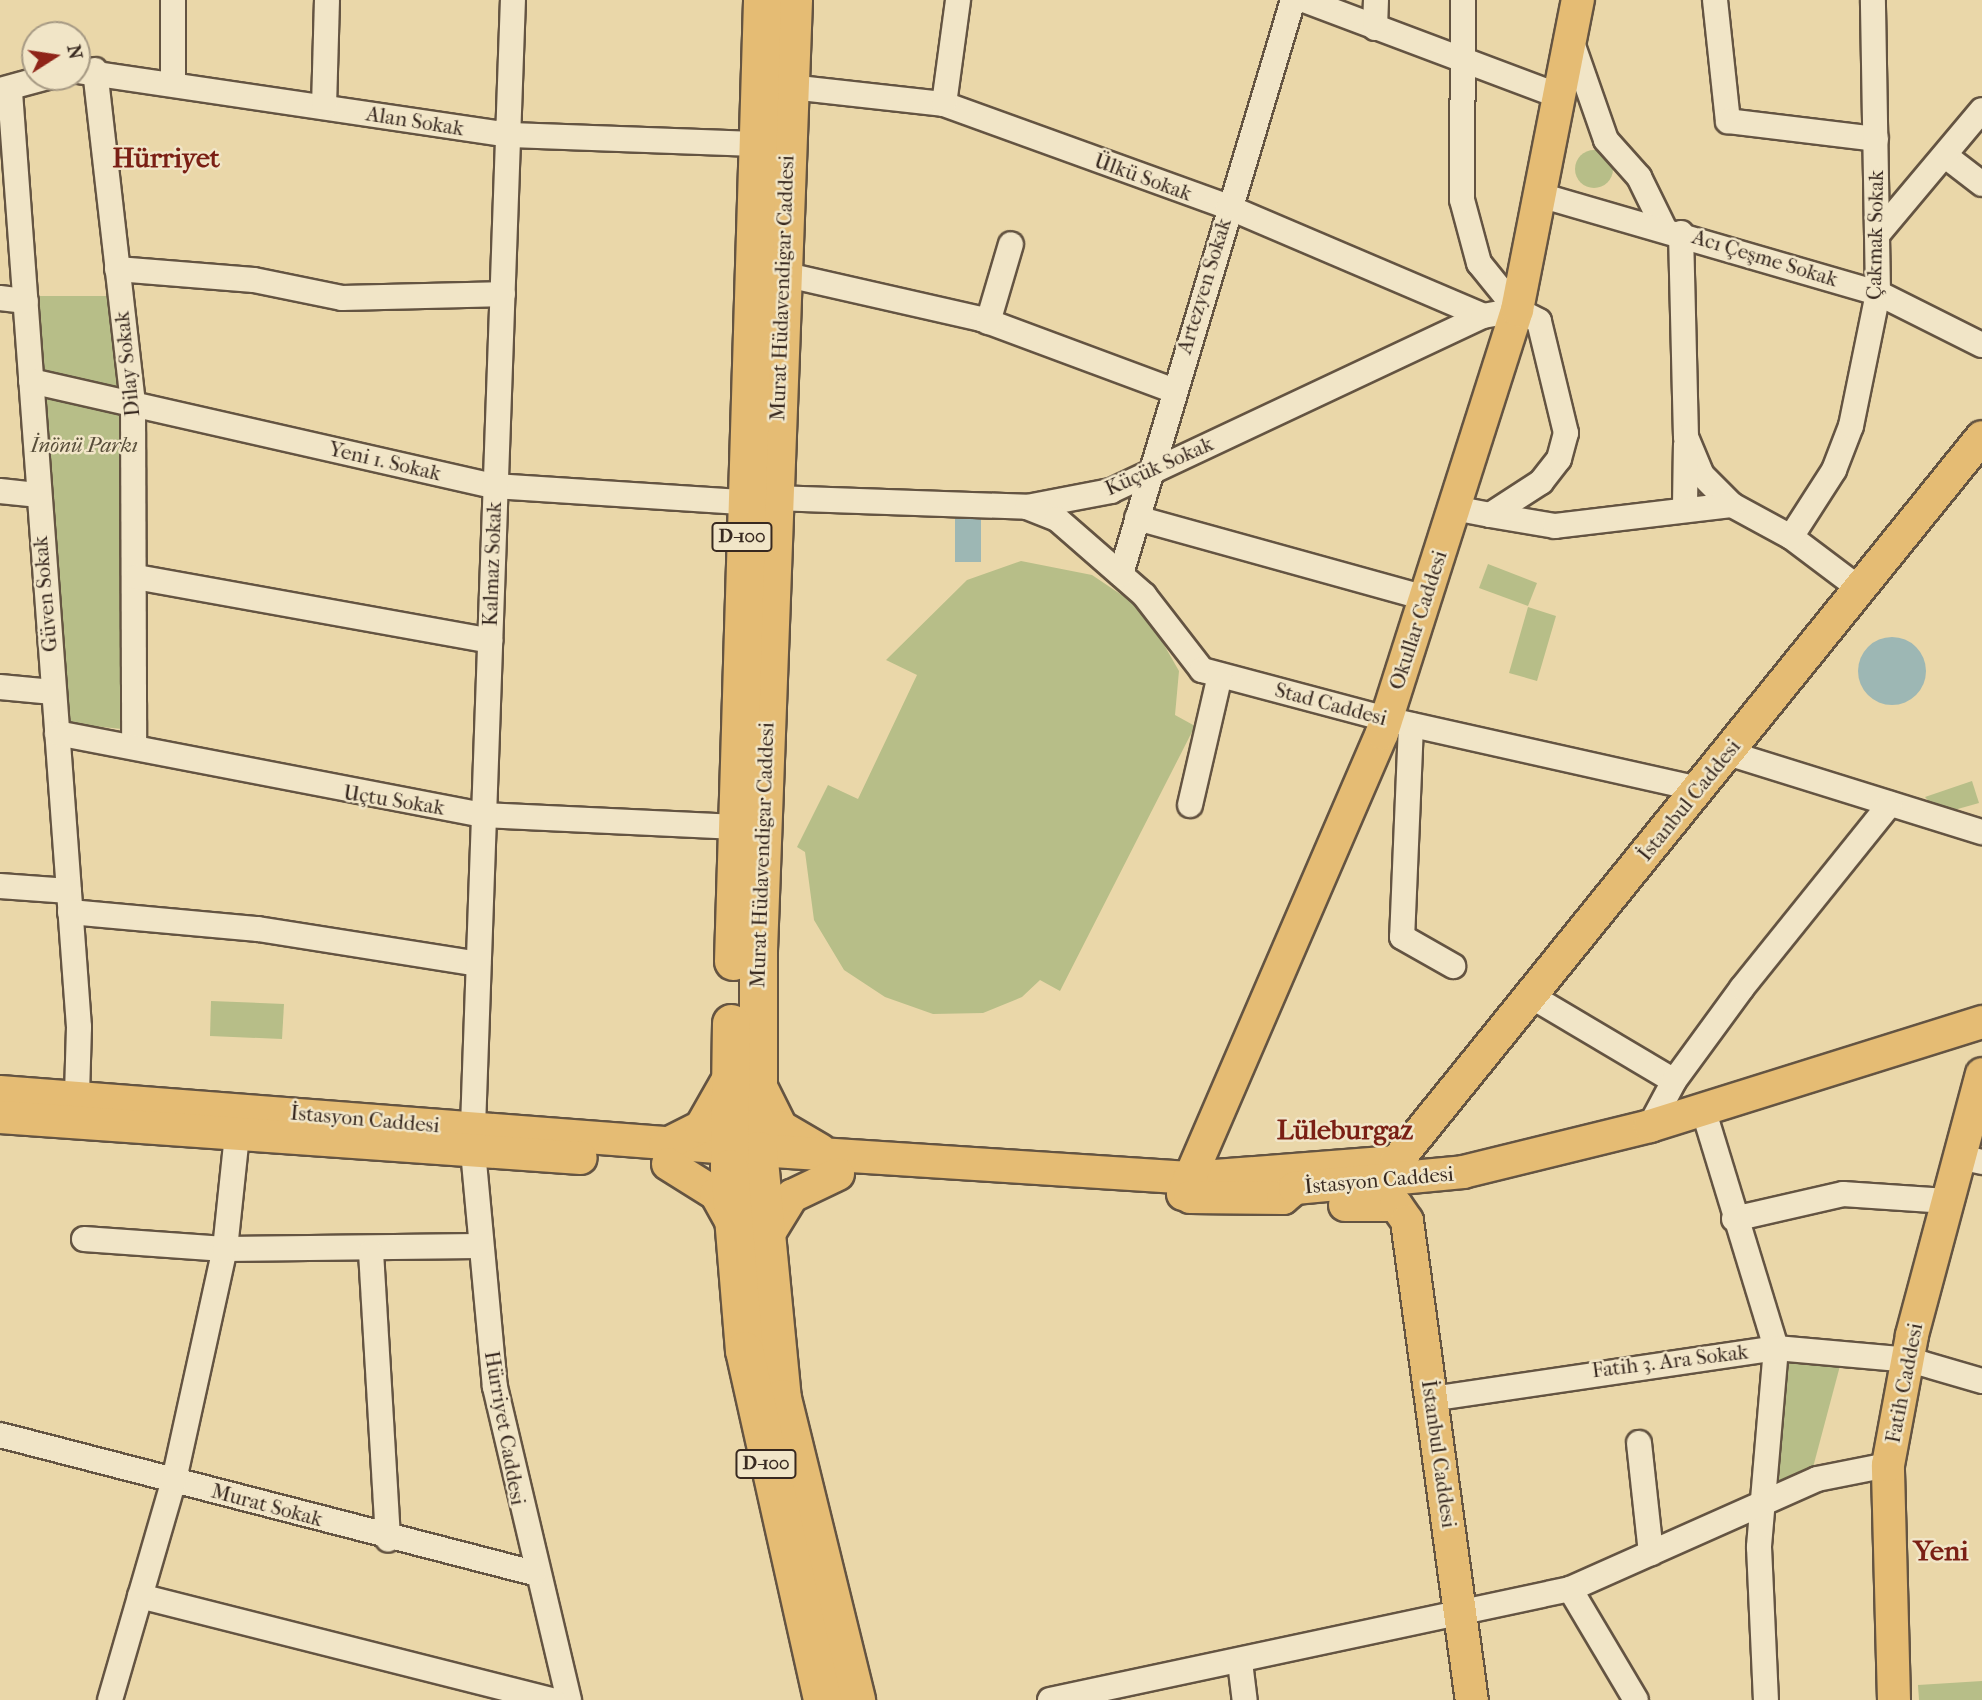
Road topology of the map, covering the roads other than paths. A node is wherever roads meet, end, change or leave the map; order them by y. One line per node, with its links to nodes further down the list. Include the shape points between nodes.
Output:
1 (173, 0): 18 (street)
2 (327, 0): 24 (street)
3 (513, 0): 26 (street, Kalmaz Sokak)
4 (762, 0): 28 (highway, Murat Hüdavendigar Caddesi / D-100)
5 (793, 0): 19 (highway, Murat Hüdavendigar Caddesi / D-100)
6 (958, 0): 23 (street)
7 (1293, 0): 32 (street, Artezyen Sokak)
8 (1304, 0): 14 (street)
9 (1376, 0): 14 (street)
10 (1463, 0): 16 (street)
11 (1578, 0): 15 (main road)
12 (1714, 0): 27 (street, via 1728,121)
13 (1873, 0): 27 (street, Çakmak Sokak)
14 (1375, 28): 16 (street)
15 (1570, 37): 22 (main road, Okullar Caddesi); 33 (street, via 1606,140 1639,177)
16 (1459, 60): 22 (street); 42 (street, via 1462,200 1479,262)
17 (91, 72): 18 (street, Alan Sokak)
18 (173, 80): 24 (street, Alan Sokak)
19 (790, 87): 23 (street, Ülkü Sokak); 37 (highway, Murat Hüdavendigar Caddesi / D-100)
20 (5, 91): 41 (street, Güven Sokak)
21 (89, 91): 36 (street, Dilay Sokak)
22 (1559, 96): 31 (main road, Okullar Caddesi)
23 (944, 104): 32 (street, Ülkü Sokak)
24 (324, 107): 26 (street, Alan Sokak)
25 (1982, 110): 29 (street)
26 (509, 135): 28 (street, Alan Sokak); 39 (street, Kalmaz Sokak)
27 (1876, 139): 34 (street, Çakmak Sokak)
28 (757, 144): 55 (highway, Murat Hüdavendigar Caddesi / D-100)
29 (1947, 157): 30 (street); 34 (street)
30 (1982, 184)
31 (1540, 195): 33 (street, Acı Çeşme Sokak); 42 (main road, Okullar Caddesi)
32 (1228, 207): 43 (street, Ülkü Sokak); 47 (street, Artezyen Sokak)
33 (1672, 229): 38 (street, Acı Çeşme Sokak); 50 (street)
34 (1877, 235): 38 (street, Çakmak Sokak)
35 (1011, 244): 44 (street)
36 (117, 269): 39 (street, via 254,280 342,298); 48 (street, Dilay Sokak)
37 (783, 274): 44 (street); 55 (highway, Murat Hüdavendigar Caddesi / D-100)
38 (1878, 293): 45 (street, Acı Çeşme Sokak); 62 (street, Çakmak Sokak, via 1851,426 1834,471)
39 (503, 294): 52 (street, Kalmaz Sokak)
40 (0, 299): 41 (street)
41 (26, 301): 46 (street, Güven Sokak)
42 (1517, 310): 43 (street, Küçük Sokak); 59 (main road, Okullar Caddesi); 60 (street, via 1539,321 1566,433 1559,459 1541,482)
43 (1483, 316): 51 (street, Küçük Sokak)
44 (988, 321): 47 (street)
45 (1982, 345)
46 (31, 381): 48 (street, Yeni 1. Sokak); 54 (street, Güven Sokak)
47 (1172, 390): 51 (street, Artezyen Sokak)
48 (133, 404): 52 (street, Yeni 1. Sokak); 64 (street, Dilay Sokak)
49 (1982, 437): 65 (main road, İstanbul Caddesi)
50 (1686, 438): 56 (street, via 1702,475); 57 (street)
51 (1153, 470): 58 (street, Küçük Sokak, via 1111,491); 61 (street, Artezyen Sokak)
52 (494, 486): 55 (street, Yeni 1. Sokak); 67 (street, Kalmaz Sokak)
53 (0, 491): 54 (street)
54 (37, 495): 70 (street, Güven Sokak)
55 (759, 500): 58 (street, Küçük Sokak); 79 (highway, Murat Hüdavendigar Caddesi / D-100); 87 (highway, Murat Hüdavendigar Caddesi / D-100)
56 (1732, 505): 57 (street); 62 (street)
57 (1685, 506): 60 (street, via 1555,526)
58 (1027, 507): 63 (street, Stad Caddesi, via 1057,519)
59 (1454, 508): 60 (street); 66 (main road, Okullar Caddesi)
60 (1490, 515)
61 (1137, 518): 63 (street, Artezyen Sokak); 66 (street)
62 (1791, 537): 65 (street)
63 (1121, 574): 68 (street, Stad Caddesi, via 1186,656)
64 (136, 577): 67 (street); 73 (street, Dilay Sokak)
65 (1860, 589): 74 (main road, İstanbul Caddesi)
66 (1425, 598): 71 (main road, Okullar Caddesi)
67 (489, 641): 78 (street, Kalmaz Sokak)
68 (1220, 675): 71 (street, Stad Caddesi); 76 (street)
69 (0, 687): 70 (street)
70 (53, 692): 72 (street, Güven Sokak)
71 (1399, 722): 75 (street, Stad Caddesi); 84 (street, via 1407,814 1402,937); 102 (main road, Okullar Caddesi)
72 (57, 733): 73 (street, Uçtu Sokak); 82 (street, Güven Sokak)
73 (134, 744): 78 (street, Uçtu Sokak, via 327,789)
74 (1728, 753): 75 (main road, İstanbul Caddesi); 77 (street)
75 (1698, 789): 85 (main road, İstanbul Caddesi)
76 (1190, 804)
77 (1890, 804): 80 (street, via 1951,822); 89 (street)
78 (484, 815): 79 (street, Uçtu Sokak); 83 (street, Kalmaz Sokak)
79 (736, 827): 87 (highway, Murat Hüdavendigar Caddesi / D-100)
80 (1981, 838)
81 (0, 886): 82 (street)
82 (70, 901): 83 (street); 91 (street, Güven Sokak)
83 (478, 964): 96 (street, Kalmaz Sokak)
84 (1453, 966)
85 (1531, 996): 89 (street); 101 (main road, İstanbul Caddesi)
86 (1982, 1022): 92 (main road, İstasyon Caddesi)
87 (743, 1072): 97 (main road, via 701,1127); 98 (highway, Murat Hüdavendigar Caddesi / D-100); 100 (main road, via 781,1128)
88 (1982, 1074): 99 (main road, Fatih Caddesi)
89 (1674, 1081): 95 (street)
90 (0, 1091): 91 (main road, İstasyon Caddesi)
91 (77, 1109): 93 (main road, İstasyon Caddesi); 94 (main road, İstasyon Caddesi)
92 (1704, 1112): 95 (main road, İstasyon Caddesi); 104 (street)
93 (0, 1117)
94 (238, 1122): 96 (main road, İstasyon Caddesi); 109 (street)
95 (1650, 1126): 101 (main road, İstasyon Caddesi)
96 (473, 1139): 97 (main road, İstasyon Caddesi); 108 (street, Hürriyet Caddesi)
97 (666, 1154): 98 (main road, İstasyon Caddesi); 105 (main road, via 716,1194)
98 (744, 1158): 100 (main road, İstasyon Caddesi); 105 (highway, Murat Hüdavendigar Caddesi / D-100); 107 (highway, Murat Hüdavendigar Caddesi / D-100)
99 (1970, 1159): 103 (main road, Fatih Caddesi)
100 (833, 1163): 102 (main road, İstasyon Caddesi); 107 (main road, via 792,1196)
101 (1399, 1184): 102 (main road); 102 (main road, İstasyon Caddesi, via 1295,1188 1283,1198); 114 (main road, İstanbul Caddesi)
102 (1185, 1188)
103 (1947, 1201): 104 (street, via 1843,1194); 112 (main road, Fatih Caddesi)
104 (1734, 1219): 111 (street, via 1762,1286)
105 (732, 1223): 131 (highway, Murat Hüdavendigar Caddesi / D-100, via 754,1411)
106 (84, 1239): 109 (street)
107 (765, 1240): 132 (highway, Murat Hüdavendigar Caddesi / D-100, via 792,1453)
108 (478, 1246): 110 (street); 122 (street, Hürriyet Caddesi, via 495,1387)
109 (225, 1249): 110 (street); 118 (street)
110 (371, 1252): 120 (street)
111 (1776, 1348): 112 (street, Fatih 3. Ara Sokak); 114 (street, Fatih 3. Ara Sokak); 119 (street)
112 (1910, 1360): 113 (street, Fatih 3. Ara Sokak); 117 (main road, Fatih Caddesi)
113 (1982, 1381)
114 (1431, 1399): 125 (main road, İstanbul Caddesi)
115 (0, 1435): 118 (street, Murat Sokak)
116 (1639, 1443): 121 (street)
117 (1888, 1465): 119 (street, via 1817,1479); 138 (main road, Fatih Caddesi)
118 (174, 1480): 120 (street, Murat Sokak); 124 (street)
119 (1763, 1503): 121 (street); 137 (street, via 1759,1635)
120 (388, 1539): 122 (street, Murat Sokak)
121 (1651, 1553): 123 (street)
122 (534, 1573): 130 (street, Hürriyet Caddesi)
123 (1570, 1590): 125 (street); 136 (street)
124 (140, 1597): 128 (street); 129 (street)
125 (1461, 1614): 126 (street); 135 (main road, İstanbul Caddesi)
126 (1240, 1662): 127 (street); 134 (street)
127 (1080, 1697): 133 (street)
128 (110, 1700)
129 (552, 1700)
130 (569, 1700)
131 (822, 1700)
132 (856, 1700)
133 (1050, 1700)
134 (1245, 1700)
135 (1472, 1700)
136 (1636, 1700)
137 (1766, 1700)
138 (1894, 1700)

